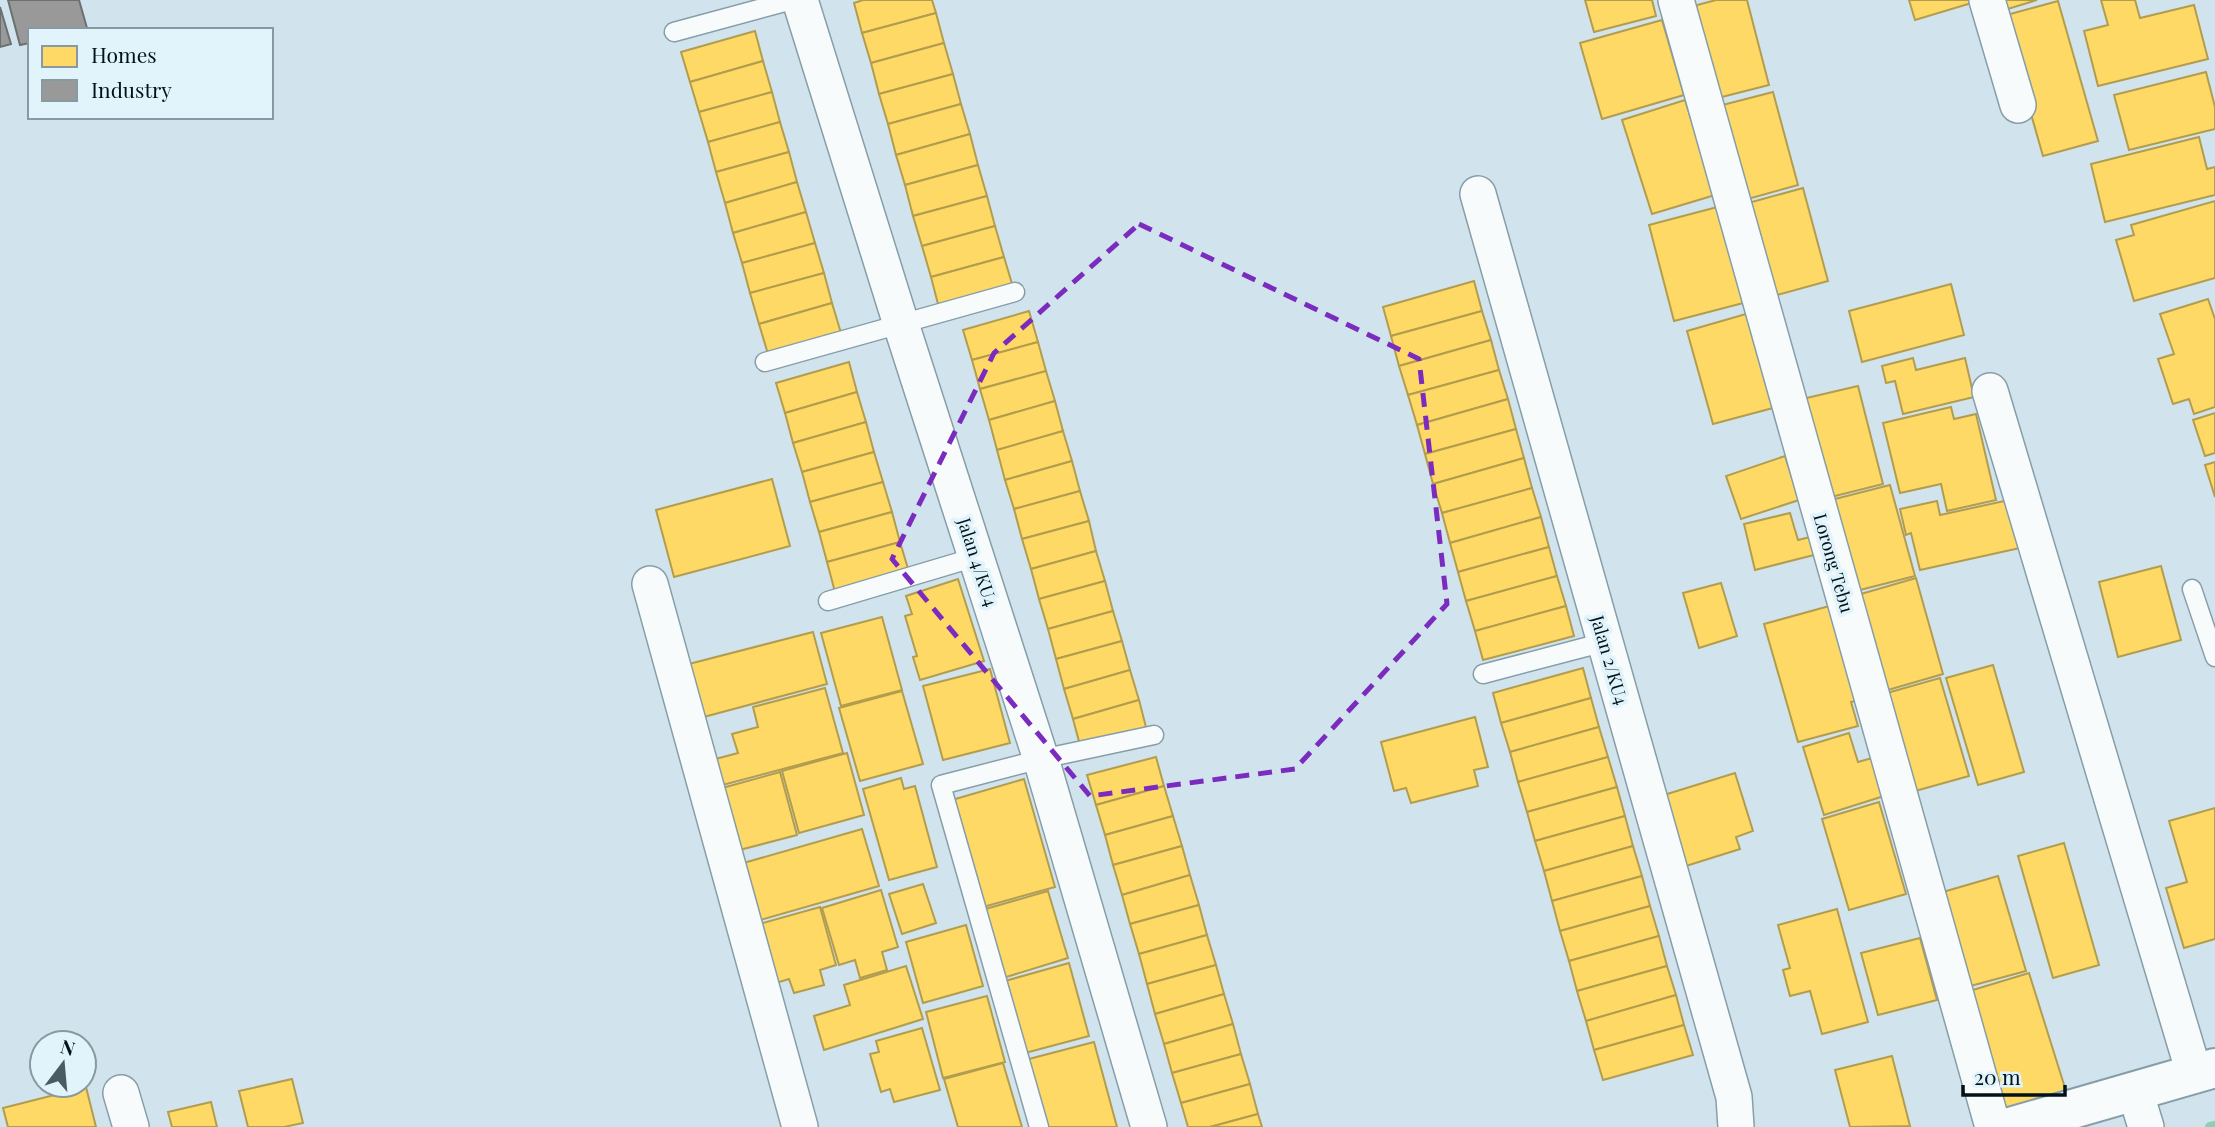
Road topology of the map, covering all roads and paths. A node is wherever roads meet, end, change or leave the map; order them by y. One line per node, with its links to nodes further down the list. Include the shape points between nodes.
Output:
1 (792, 0): 5 (lane)
2 (800, 0): 9 (street, Jalan 4/KU4)
3 (1676, 0): 30 (street, Lorong Tebu)
4 (1987, 0): 6 (street)
5 (674, 32)
6 (2018, 105)
7 (1478, 194): 16 (street, Jalan 2/KU4)
8 (1015, 292): 9 (lane)
9 (901, 324): 10 (lane); 12 (street, Jalan 4/KU4)
10 (765, 362)
11 (1990, 391): 21 (street)
12 (976, 557): 15 (lane); 20 (street, Jalan 4/KU4)
13 (650, 584): 26 (street)
14 (2192, 589): 17 (lane)
15 (828, 601)
16 (1605, 642): 18 (lane); 29 (street, Jalan 2/KU4, via 1734,1097)
17 (2215, 657)
18 (1483, 674)
19 (1154, 734): 20 (lane)
20 (1041, 759): 27 (lane, via 941,785); 28 (street, Jalan 4/KU4)
21 (2204, 1071): 22 (street)
22 (2135, 1091): 24 (street); 32 (street)
23 (121, 1093): 25 (street)
24 (2055, 1121): 31 (street)
25 (131, 1127)
26 (800, 1127)
27 (1039, 1127)
28 (1149, 1127)
29 (1735, 1127)
30 (1993, 1127)
31 (2010, 1127)
32 (2146, 1127)

